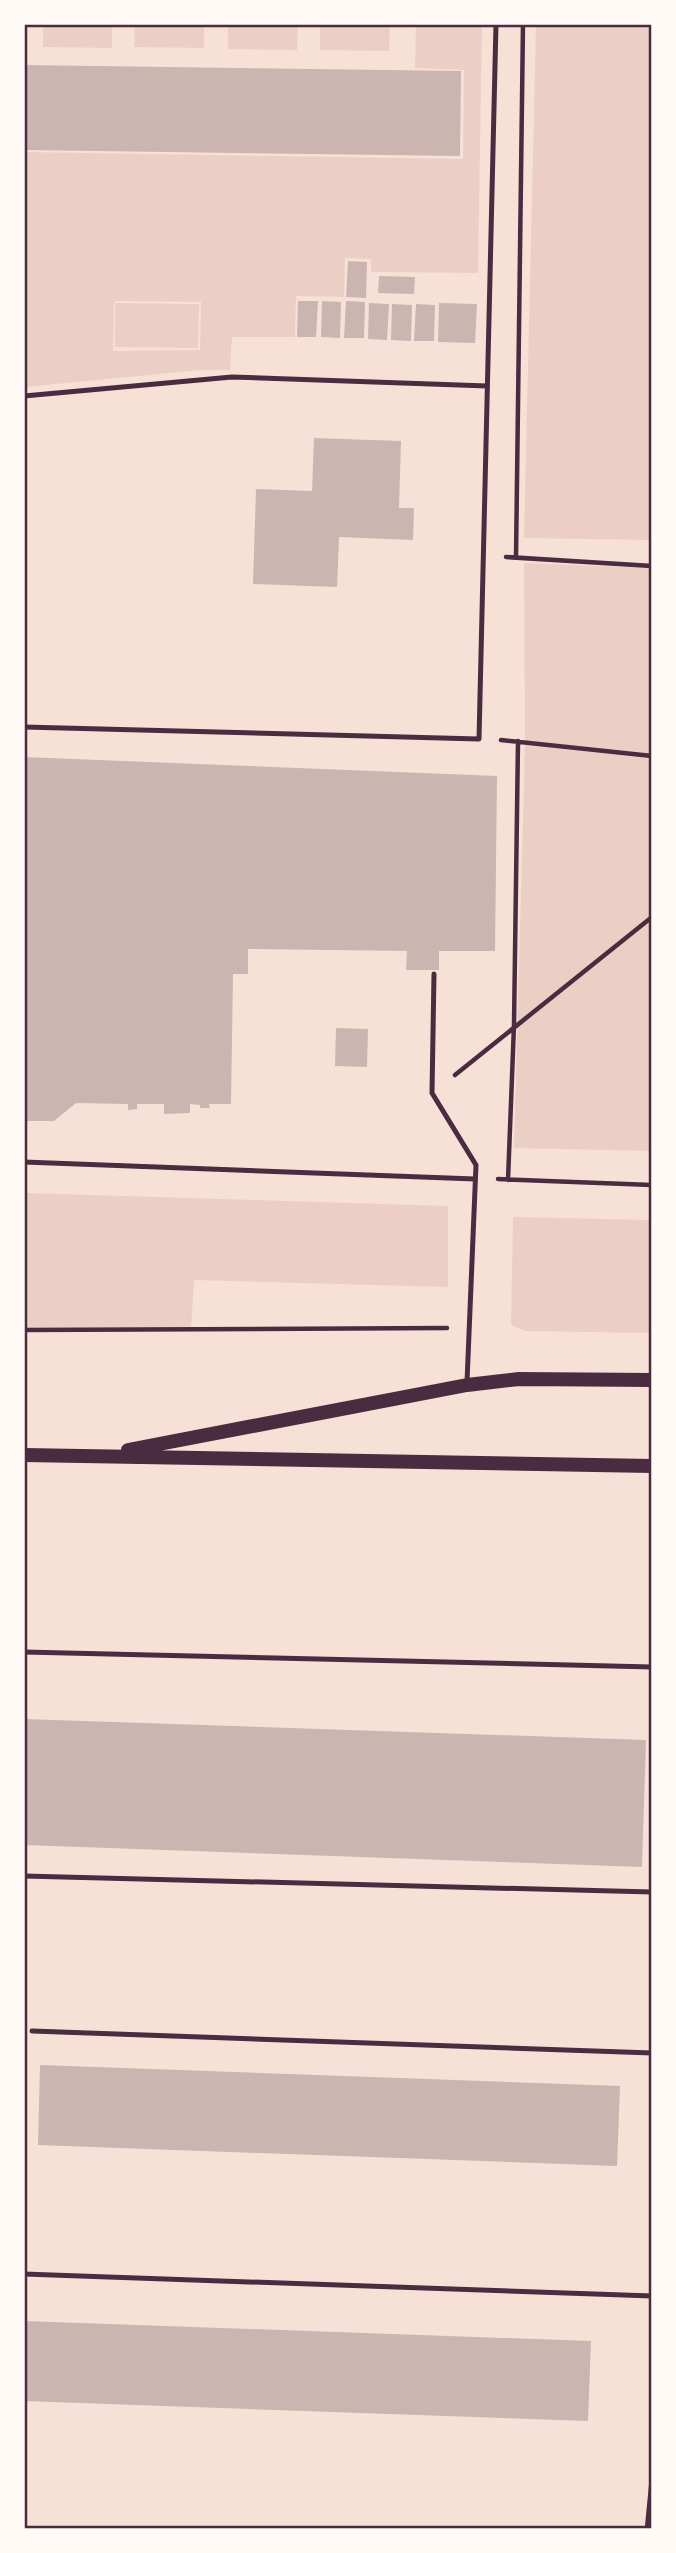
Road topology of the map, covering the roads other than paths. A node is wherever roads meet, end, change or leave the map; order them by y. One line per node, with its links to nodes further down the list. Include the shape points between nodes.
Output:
1 (496, 24): 2 (lane)
2 (487, 386): 3 (lane, via 232,377); 4 (lane, via 479,738)
3 (24, 396)
4 (24, 727)
5 (434, 974): 7 (lane, via 432,1093 476,1165)
6 (24, 1162): 7 (lane)
7 (475, 1179): 9 (lane)
8 (652, 1380): 9 (main road, via 519,1379)
9 (467, 1385): 11 (main road)
10 (24, 1455): 11 (main road)
11 (99, 1455): 12 (main road)
12 (652, 1466)
13 (24, 1652): 14 (lane)
14 (652, 1667)
15 (24, 1876): 16 (lane)
16 (652, 1892)
17 (32, 2031): 18 (lane)
18 (652, 2053)
19 (24, 2274): 20 (lane)
20 (652, 2295)

